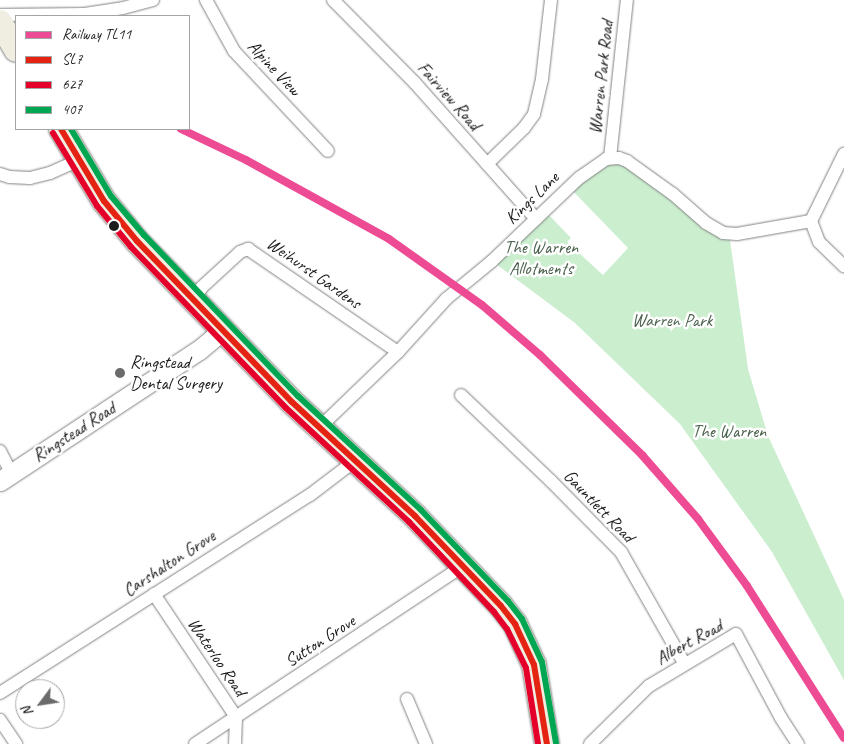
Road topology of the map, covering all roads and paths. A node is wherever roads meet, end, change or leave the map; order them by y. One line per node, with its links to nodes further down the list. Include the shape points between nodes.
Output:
1 (153, 0): 6 (street, via 84,14)
2 (206, 0): 8 (street, Alpine View, via 234,51)
3 (332, 0): 12 (street, Fairview Road, via 414,83)
4 (551, 0): 12 (street, via 542,80 534,114)
5 (626, 0): 10 (street, Warren Park Road)
6 (0, 14)
7 (62, 130): 11 (highway)
8 (328, 151)
9 (844, 154): 15 (street)
10 (610, 158): 14 (street, Kings Lane, via 597,163); 15 (street, via 627,161 716,230 728,234)
11 (79, 160): 13 (street, via 30,178); 17 (highway, via 119,220)
12 (487, 164): 14 (street, Fairview Road)
13 (0, 174)
14 (536, 218): 19 (street, Kings Lane, via 492,261 446,299)
15 (811, 221): 16 (street, via 819,242)
16 (844, 266)
17 (194, 299): 18 (highway); 19 (street, Weihurst Gardens, via 202,287 240,252 248,249)
18 (222, 331): 21 (highway); 24 (street, Ringstead Road, via 199,350)
19 (398, 352): 21 (street, Kings Lane)
20 (461, 396): 27 (street, Gauntlett Road, via 621,552)
21 (320, 427): 23 (highway)
22 (0, 451): 24 (street)
23 (356, 460): 25 (highway); 26 (street, Carshalton Grove, via 310,495)
24 (5, 477)
25 (464, 566): 30 (street, Sutton Grove); 37 (highway, via 501,606 527,646 536,673)
26 (154, 594): 28 (street, Carshalton Grove); 30 (street, Waterloo Road)
27 (684, 663): 32 (street, Albert Road, via 649,686); 38 (street, Albert Road, via 736,634)
28 (0, 693)
29 (408, 699): 36 (street)
30 (236, 717): 34 (street, Sutton Grove); 35 (street, Waterloo Road)
31 (0, 720): 33 (street)
32 (595, 742)
33 (16, 744)
34 (195, 744)
35 (235, 744)
36 (426, 744)
37 (547, 744)
38 (798, 744)

